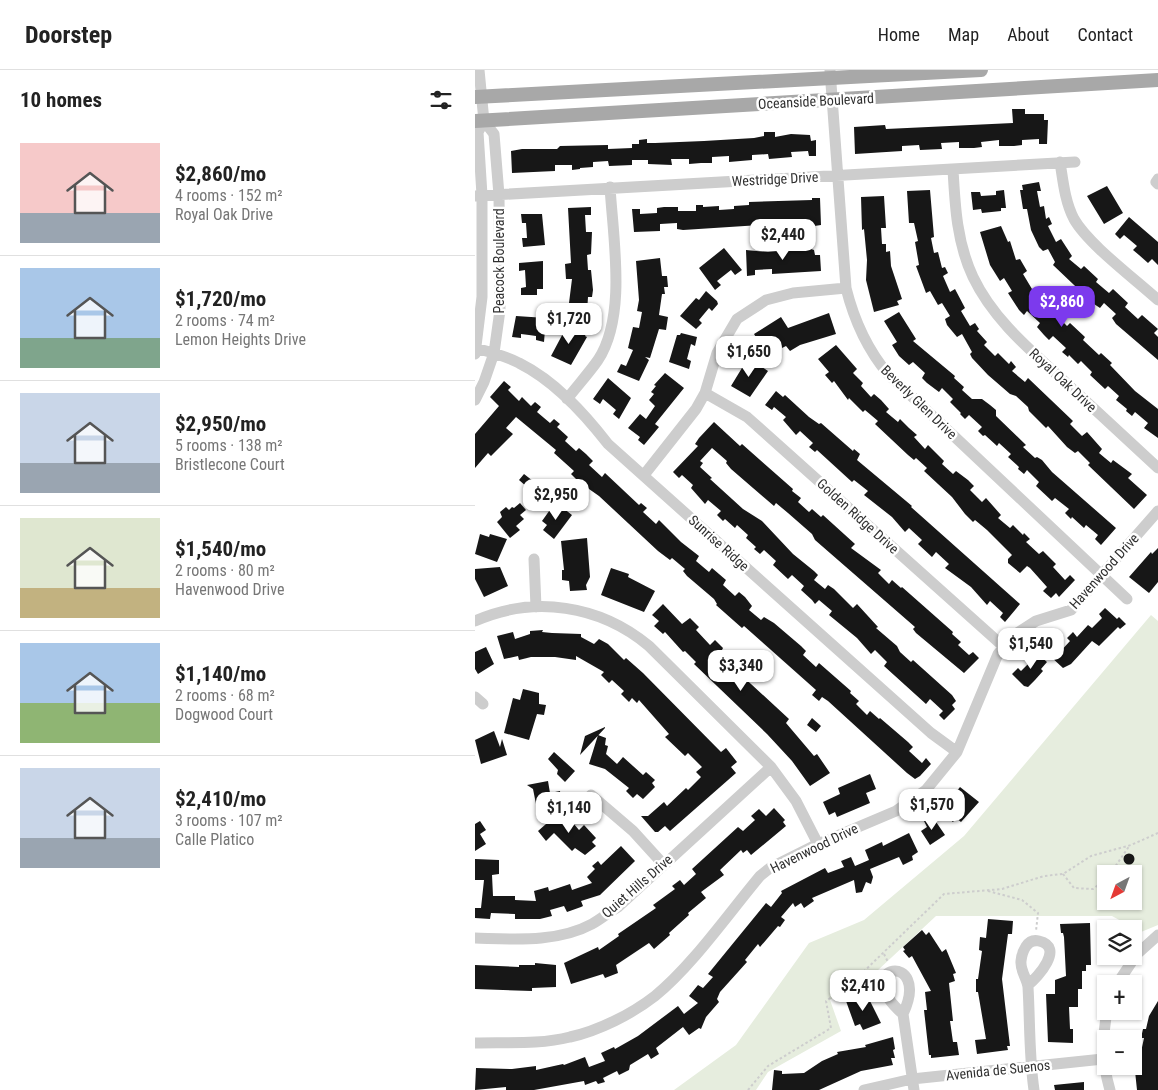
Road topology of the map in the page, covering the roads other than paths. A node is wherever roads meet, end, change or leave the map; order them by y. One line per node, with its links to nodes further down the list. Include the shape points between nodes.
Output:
1 (479, 70): 5 (street, Peacock Boulevard)
2 (981, 70): 3 (main road, Oceanside Boulevard)
3 (831, 75): 5 (main road, Oceanside Boulevard); 6 (street, Beverly Glen Drive)
4 (1158, 80): 6 (main road, Oceanside Boulevard)
5 (479, 97): 7 (street, Peacock Boulevard)
6 (834, 100): 7 (main road, Oceanside Boulevard); 11 (street, Beverly Glen Drive)
7 (480, 121): 15 (street, Peacock Boulevard, via 494,134); 16 (street, Peacock Boulevard)
8 (1060, 162): 9 (street, Westridge Drive); 10 (street, Westridge Drive); 18 (street, via 1064,191 1073,218)
9 (1075, 162)
10 (953, 169): 11 (street, Westridge Drive); 24 (street, Royal Oak Drive, via 955,216 961,244 973,277 989,306 1013,334)
11 (838, 176): 14 (street, Westridge Drive); 17 (street, Beverly Glen Drive)
12 (1158, 179): 13 (street)
13 (1158, 184)
14 (610, 187): 15 (street, Westridge Drive); 22 (street, via 616,306 599,359)
15 (499, 194): 16 (street, Westridge Drive); 20 (street, Peacock Boulevard, via 500,310)
16 (479, 196): 19 (street, Peacock Boulevard, via 482,297)
17 (846, 288): 21 (street, via 793,293 766,300 737,319 717,353); 28 (street, Beverly Glen Drive, via 862,334 888,374)
18 (1158, 300)
19 (476, 350): 20 (street, Sunrise Ridge)
20 (494, 353): 22 (street, Sunrise Ridge, via 536,372); 23 (street, Peacock Boulevard, via 485,382)
21 (705, 393): 25 (street); 32 (street, Golden Ridge Drive, via 747,417)
22 (567, 399): 25 (street, Sunrise Ridge, via 589,419 608,444)
23 (475, 400)
24 (1158, 468)
25 (643, 475): 33 (street, Sunrise Ridge, via 931,733)
26 (1158, 511): 28 (street, Havenwood Drive)
27 (534, 559): 30 (street)
28 (1101, 575): 29 (street, Beverly Glen Drive); 32 (street, Havenwood Drive, via 1071,610 1036,621)
29 (1127, 599)
30 (536, 607): 31 (street, via 515,609); 34 (street, via 553,606 590,613 630,630)
31 (475, 621)
32 (1004, 647): 33 (street, Havenwood Drive, via 998,654)
33 (957, 752): 36 (street, Havenwood Drive, via 926,790 896,811)
34 (771, 767): 36 (street, via 796,801); 37 (street, Quiet Hills Drive)
35 (591, 795): 37 (street, via 633,831)
36 (818, 844): 43 (street, Havenwood Drive, via 760,876 679,972 654,996 614,1020 555,1040)
37 (663, 864): 39 (street, Quiet Hills Drive, via 618,906 592,924 572,932 534,939)
38 (1158, 935): 40 (street, via 1137,954)
39 (475, 938)
40 (1123, 975)
41 (1028, 984): 41 (street, via 1050,955 1048,947 1041,941 1028,944 1021,960 1023,977); 45 (street)
42 (903, 1014): 47 (street)
43 (475, 1043)
44 (1097, 1060): 45 (street, Avenida de Suenos)
45 (1031, 1067): 47 (street, Avenida de Suenos); 49 (street)
46 (1107, 1075): 50 (street)
47 (913, 1085): 48 (street, Avenida de Suenos)
48 (864, 1090)
49 (1034, 1090)
50 (1110, 1090)

